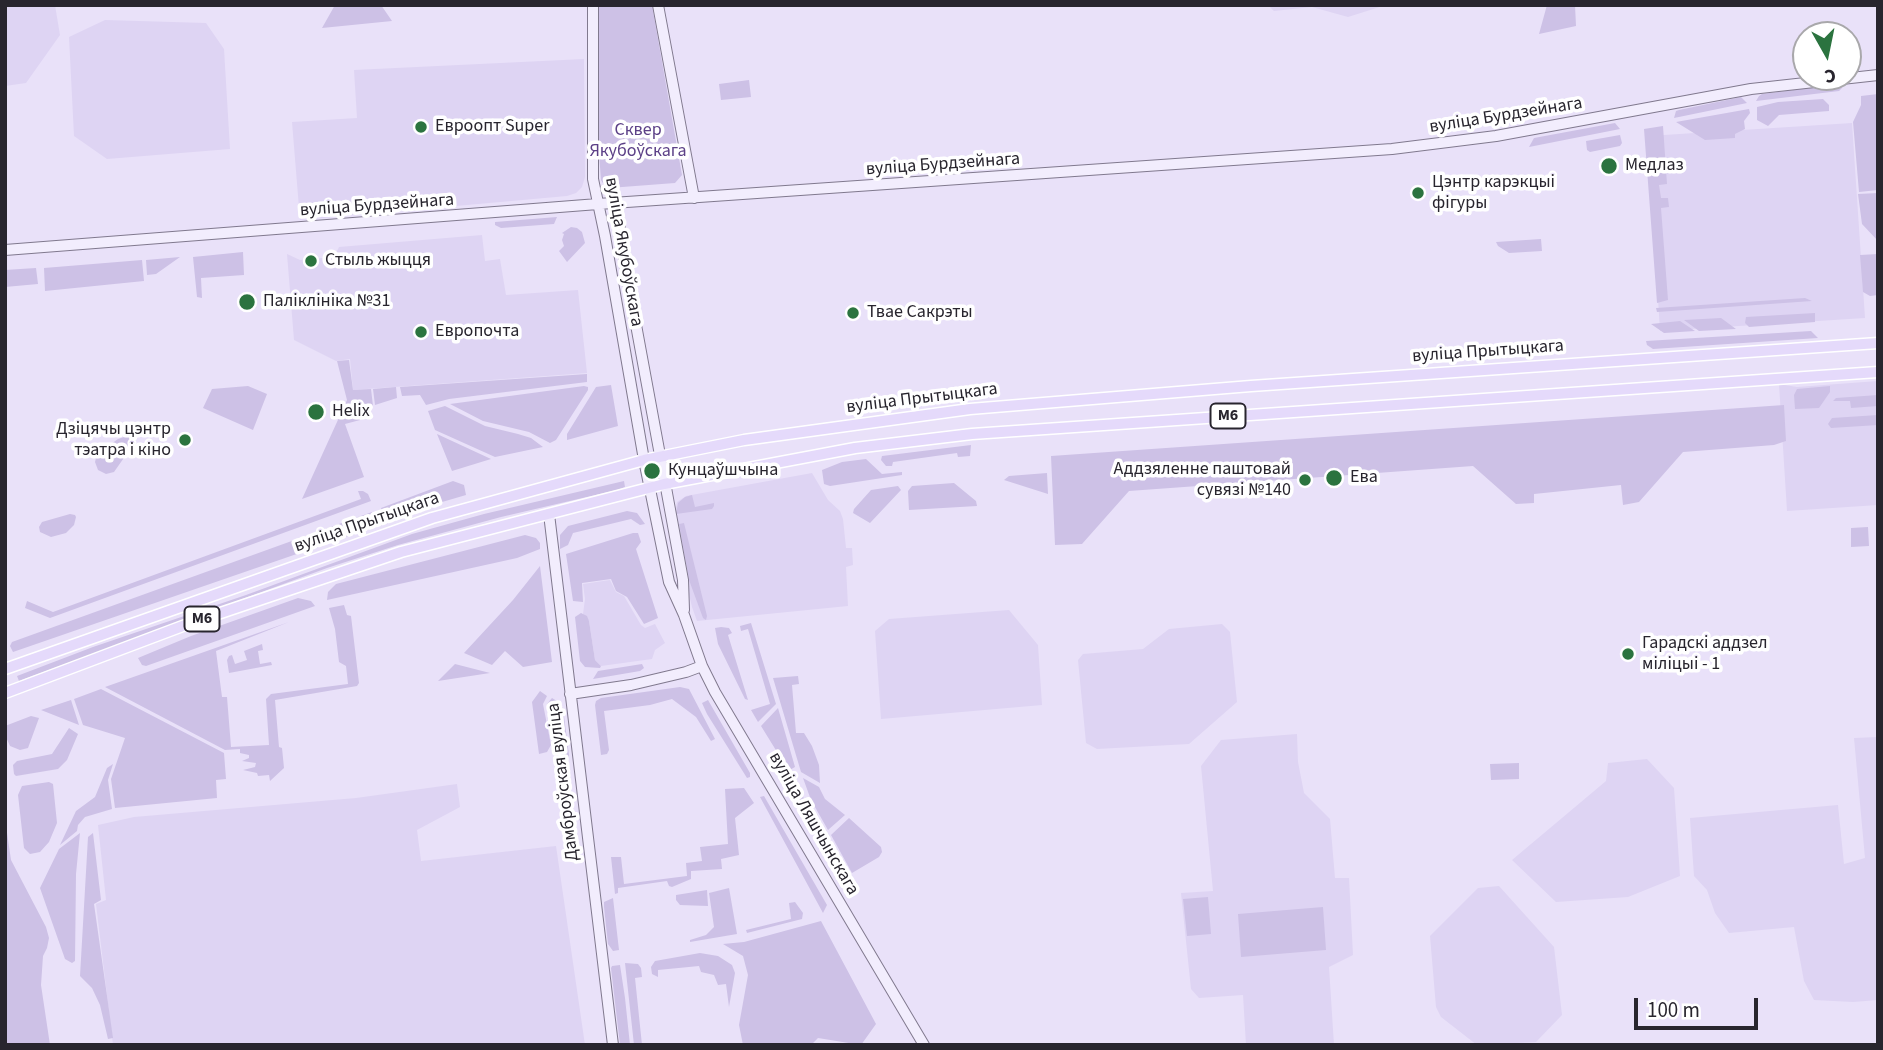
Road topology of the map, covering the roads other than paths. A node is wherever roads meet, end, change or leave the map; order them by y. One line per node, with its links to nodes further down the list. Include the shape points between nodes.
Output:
1 (593, 5): 6 (street, вуліца Якубоўскага, via 593,179)
2 (658, 5): 4 (street)
3 (1878, 75): 4 (street, вуліца Бурдзейнага, via 1751,89 1425,146)
4 (694, 198): 5 (street, вуліца Бурдзейнага)
5 (616, 203): 6 (street, вуліца Бурдзейнага); 10 (street, вуліца Якубоўскага)
6 (598, 204): 7 (street, вуліца Бурдзейнага); 11 (street, вуліца Якубоўскага)
7 (5, 250)
8 (1878, 343): 10 (main road, вуліца Прытыцкага / М6, via 970,410 832,427)
9 (1878, 372): 12 (main road, М6, via 972,434 855,447)
10 (659, 457): 11 (main road, вуліца Прытыцкага / М6); 12 (street, вуліца Ляшчынскага)
11 (644, 460): 13 (street, вуліца Ляшчынскага); 17 (main road, вуліца Прытыцкага / М6, via 388,532)
12 (664, 484): 13 (main road, М6); 15 (street, вуліца Ляшчынскага, via 683,580)
13 (649, 488): 14 (main road, М6); 15 (street, вуліца Ляшчынскага, via 669,583)
14 (549, 514): 18 (main road, М6, via 401,552 188,624); 19 (street, Дамброўская вуліца)
15 (684, 615): 16 (street, вуліца Ляшчынскага)
16 (702, 666): 19 (street, via 631,685); 21 (street, вуліца Ляшчынскага)
17 (5, 669)
18 (5, 693)
19 (570, 694): 20 (street, Дамброўская вуліца)
20 (613, 1045)
21 (924, 1045)

